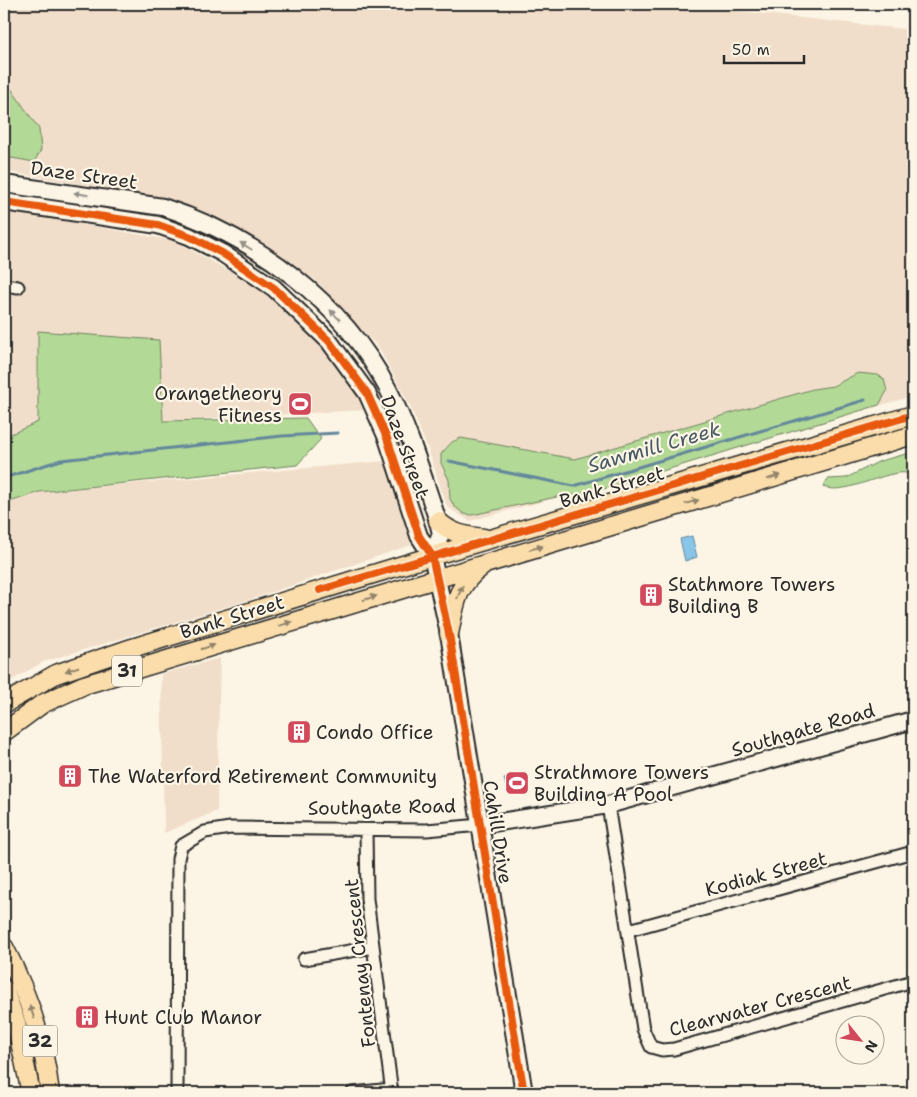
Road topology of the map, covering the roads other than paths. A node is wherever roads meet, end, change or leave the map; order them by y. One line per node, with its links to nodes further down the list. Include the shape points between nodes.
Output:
1 (4, 184): 2 (street, Daze Street)
2 (51, 189): 4 (street, Daze Street, one-way to 2); 5 (street)
3 (4, 202): 5 (street, Daze Street)
4 (163, 207): 6 (street); 7 (street, Daze Street, one-way to 4, via 224,232)
5 (49, 209): 6 (street, Daze Street)
6 (158, 225): 10 (street, Daze Street, via 222,253)
7 (287, 272): 10 (street); 13 (street, Daze Street, one-way to 7, via 379,373 340,320 312,291)
8 (4, 285): 9 (street)
9 (18, 287)
10 (274, 288): 14 (street, Daze Street, via 329,341 352,371 367,393)
11 (913, 415): 16 (main road, Bank Street / 31)
12 (913, 435): 18 (main road, Bank Street / 31, one-way to 12)
13 (417, 458): 14 (street); 15 (street, Daze Street)
14 (397, 466): 17 (street, Daze Street, via 419,536)
15 (438, 521): 16 (main road, via 461,535); 17 (street, Daze Street, via 441,534)
16 (494, 538): 17 (main road, Bank Street / 31)
17 (432, 556): 19 (street, Daze Street); 20 (main road, Bank Street / 31)
18 (489, 561): 19 (main road, Bank Street / 31); 22 (main road, one-way to 18, via 458,592 469,576)
19 (436, 577): 21 (main road, Bank Street / 31, one-way to 19); 22 (street, Cahill Drive)
20 (320, 590): 21 (main road); 23 (main road, Bank Street / 31)
21 (324, 612): 24 (main road, Bank Street / 31, one-way to 21)
22 (448, 634): 31 (street, Cahill Drive)
23 (166, 638): 24 (main road); 25 (main road, Bank Street / 31, one-way to 25, via 56,674)
24 (171, 658): 27 (main road, Bank Street / 31, via 84,685)
25 (35, 686): 26 (main road, Bank Street / 31); 27 (main road)
26 (4, 704)
27 (42, 704): 29 (main road, Bank Street / 31)
28 (913, 720): 30 (street, Southgate Road)
29 (4, 732)
30 (608, 805): 31 (street, Southgate Road); 34 (street, Clearwater Crescent)
31 (480, 825): 32 (street, Southgate Road, via 428,830); 45 (street, Cahill Drive)
32 (366, 830): 36 (street, Fontenay Crescent, via 367,899); 43 (street, Southgate Road, via 230,828 205,832 181,846 178,859)
33 (913, 852): 34 (street, Kodiak Street)
34 (629, 930): 38 (street, Clearwater Crescent, via 643,1029 651,1047 662,1050)
35 (4, 947): 42 (main road, 32, one-way to 35, via 33,1014)
36 (373, 947): 37 (street); 40 (street, Fontenay Crescent)
37 (304, 959)
38 (913, 981)
39 (4, 989): 41 (main road, 32, via 16,1023)
40 (392, 1091): 44 (street)
41 (31, 1093)
42 (50, 1093)
43 (178, 1093)
44 (352, 1093)
45 (524, 1093)

